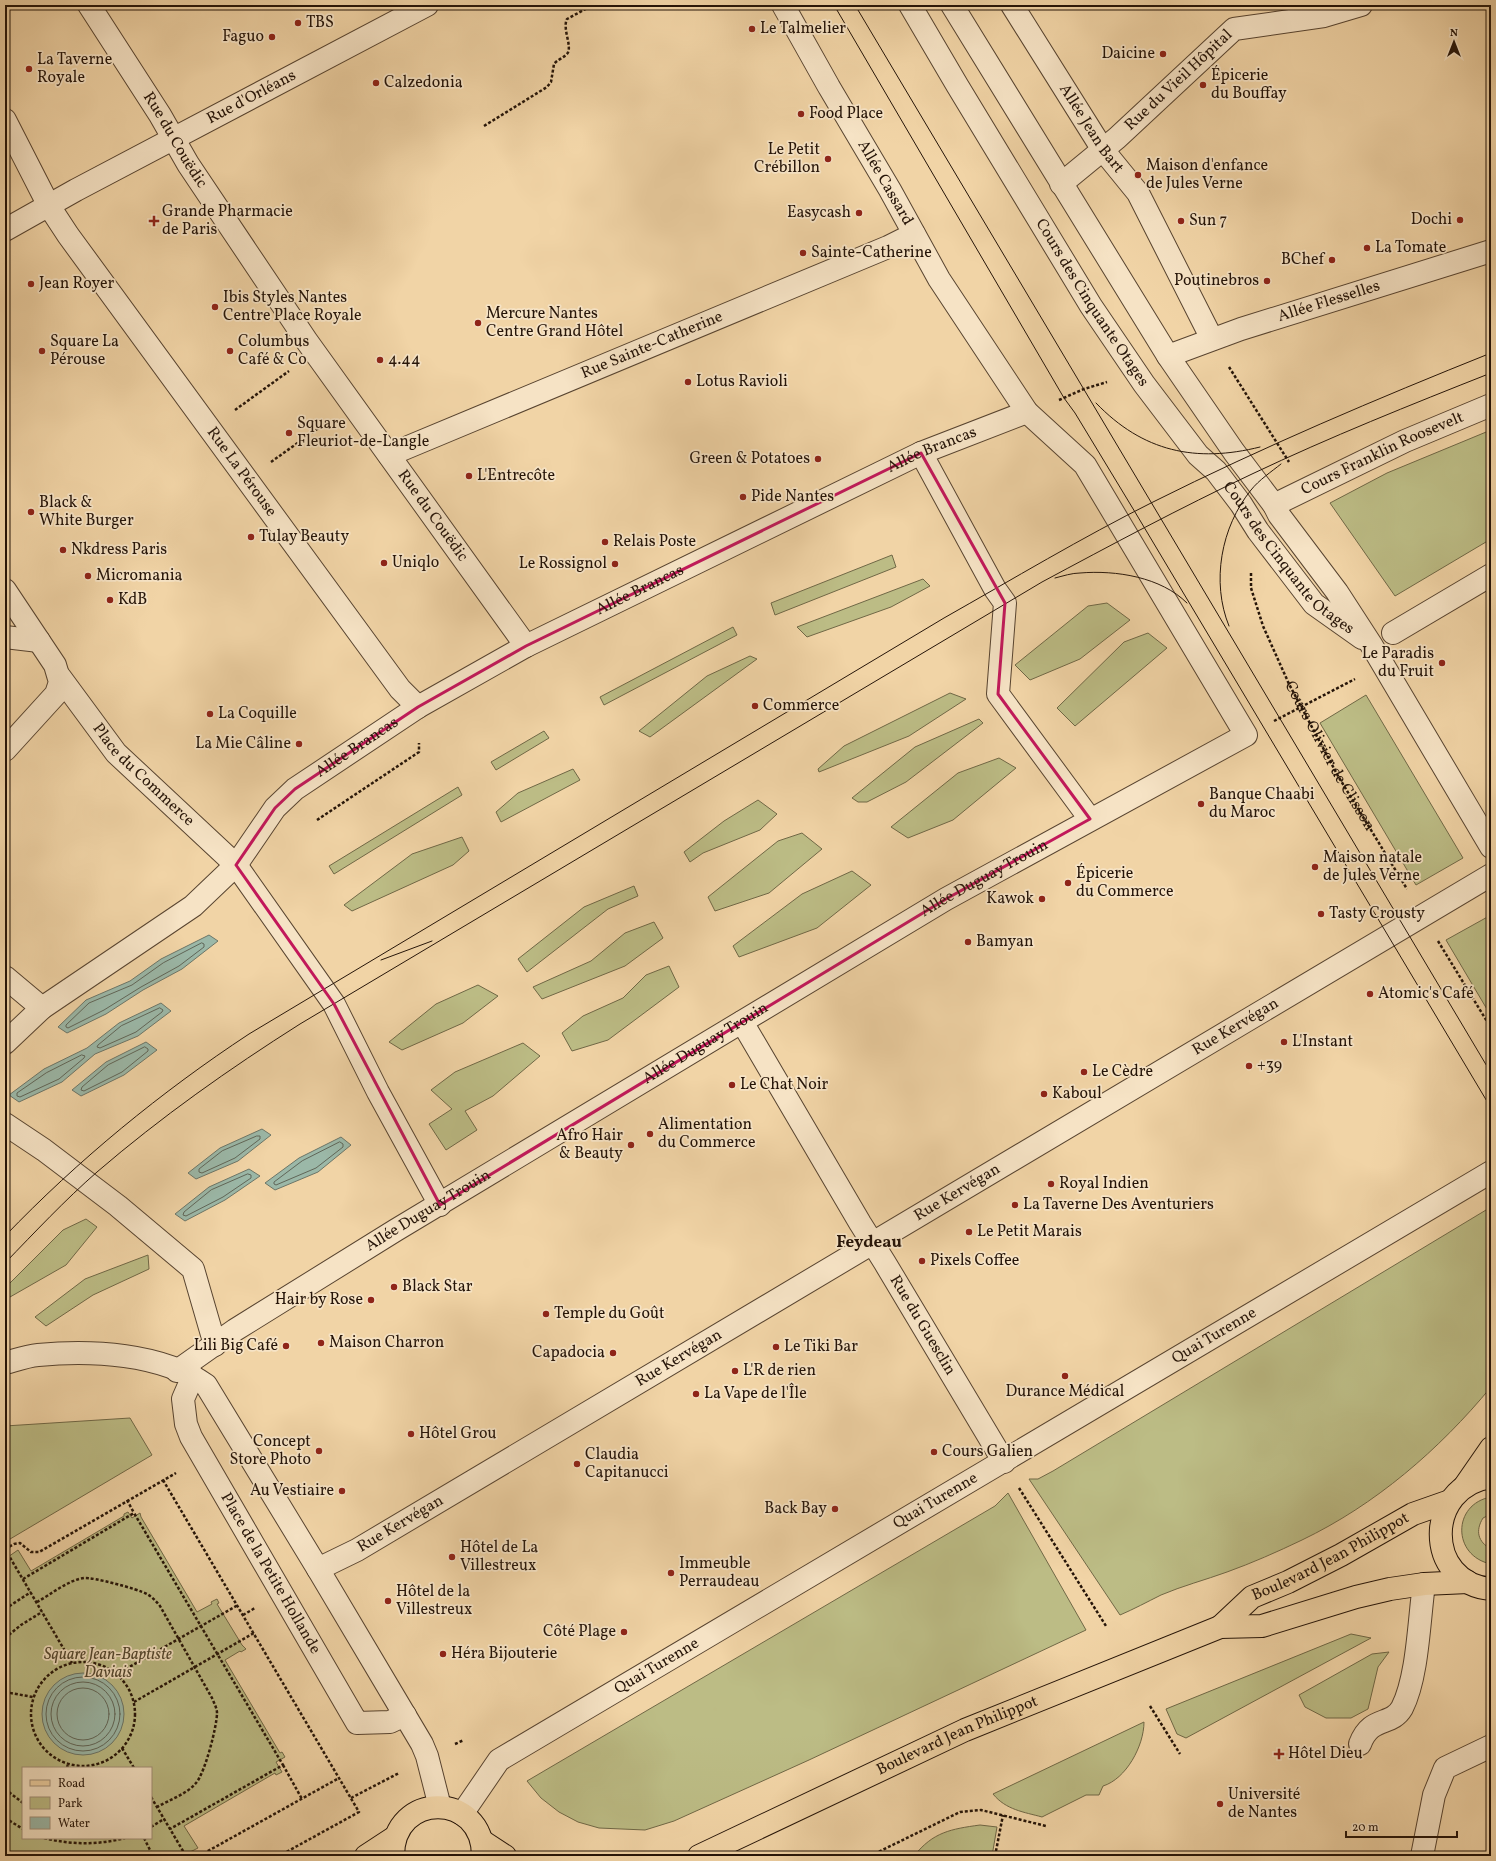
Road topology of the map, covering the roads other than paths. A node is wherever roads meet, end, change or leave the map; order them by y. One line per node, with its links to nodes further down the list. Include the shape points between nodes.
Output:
1 (89, 5): 9 (street, Rue du Couëdic)
2 (427, 5): 9 (street, Rue d'Orléans)
3 (783, 5): 14 (street, Allée Cassard)
4 (910, 5): 29 (street, Cours des Cinquante Otages, via 1091,306 1137,374 1198,455 1216,471 1237,498 1258,531 1314,604)
5 (952, 5): 11 (street, Cours des Cinquante Otages)
6 (1012, 5): 10 (street, Allée Jean Bart)
7 (1361, 5): 10 (street, Rue du Vieil Hôpital, via 1324,16 1234,28)
8 (5, 120): 12 (street, Rue La Pérouse)
9 (174, 139): 12 (street, Rue d'Orléans); 21 (street, Rue du Couëdic, via 188,164 315,352)
10 (1103, 150): 11 (street, Rue du Vieil Hôpital); 16 (street, Allée Jean Bart, via 1138,193)
11 (1061, 184): 17 (street, Cours des Cinquante Otages)
12 (49, 206): 13 (street, Rue d'Orléans); 31 (street, Rue La Pérouse, via 400,689)
13 (5, 230)
14 (914, 234): 19 (street, Allée Cassard, via 939,279); 21 (street, Rue Sainte-Catherine)
15 (1491, 251): 16 (street, Allée Flesselles)
16 (1212, 339): 17 (street, Allée Flesselles)
17 (1168, 356): 22 (street, Cours des Cinquante Otages)
18 (1491, 405): 22 (street, Cours Franklin Roosevelt, via 1405,441)
19 (1027, 412): 20 (street, Allée Brancas); 32 (street, Allée Cassard, via 1085,465)
20 (921, 453): 28 (street, Allée Brancas); 34 (street, via 1005,603 998,694)
21 (389, 455): 28 (street, Rue du Couëdic)
22 (1274, 505): 29 (street, Cours des Cinquante Otages)
23 (1491, 575): 25 (street)
24 (5, 590): 27 (street, Place du Commerce)
25 (1393, 633)
26 (5, 637): 27 (street)
27 (39, 641): 30 (street, Place du Commerce)
28 (526, 646): 31 (street, Allée Brancas)
29 (1372, 646): 35 (street)
30 (60, 677): 33 (street, via 60,686 56,694); 36 (street, Place du Commerce, via 116,753)
31 (418, 707): 36 (street, Allée Brancas, via 295,789 275,808)
32 (1246, 735): 34 (street, Allée Duguay Trouin)
33 (5, 750)
34 (1090, 819): 40 (street, Allée Duguay Trouin, via 946,899)
35 (1491, 847)
36 (236, 866): 39 (street, via 193,906); 44 (street, Place du Commerce, via 334,1004 378,1092)
37 (1491, 875): 45 (street, Rue Kervégan)
38 (5, 977): 39 (street)
39 (42, 1008): 41 (street)
40 (742, 1022): 44 (street, Allée Duguay Trouin); 45 (street, Rue du Guesclin)
41 (5, 1043)
42 (5, 1124): 46 (street, via 118,1206 193,1269)
43 (1491, 1172): 50 (street, Quai Turenne)
44 (440, 1205): 46 (street, Allée Duguay Trouin, via 255,1317)
45 (873, 1243): 50 (street, Rue du Guesclin); 53 (street, Rue Kervégan, via 364,1546)
46 (215, 1345): 48 (street, Allée Duguay Trouin)
47 (5, 1363): 48 (street, via 36,1355 84,1353 134,1358)
48 (185, 1374): 53 (street, via 206,1385); 58 (street, Place de la Petite Hollande, via 183,1398 186,1424 191,1437 357,1723 390,1722)
49 (1491, 1448): 52 (main road)
50 (1004, 1462): 62 (street, Quai Turenne, via 499,1760)
51 (1491, 1477): 52 (main road, Boulevard Jean Philippot, via 1476,1480)
52 (1457, 1494): 54 (main road, via 1442,1519 1441,1546 1449,1564); 57 (main road, Boulevard Jean Philippot, via 1413,1514 1288,1582 1252,1597)
53 (318, 1569): 58 (street)
54 (1468, 1582): 55 (main road, Boulevard Jean Philippot); 56 (main road)
55 (1424, 1584): 57 (main road, Boulevard Jean Philippot, via 1356,1597 1262,1626); 59 (street, via 1412,1675 1402,1708 1388,1720 1376,1723 1368,1729)
56 (1491, 1589)
57 (1220, 1627): 67 (main road, Boulevard Jean Philippot, via 965,1730)
58 (405, 1715): 61 (street, via 427,1756)
59 (1360, 1744)
60 (1491, 1746): 68 (street, via 1445,1768 1434,1795)
61 (440, 1807): 62 (main road); 63 (main road, via 427,1808 416,1813 401,1826)
62 (462, 1814): 64 (main road, via 474,1826)
63 (394, 1847): 65 (main road)
64 (482, 1849): 66 (main road)
65 (366, 1856)
66 (504, 1856)
67 (699, 1856)
68 (1422, 1856)

